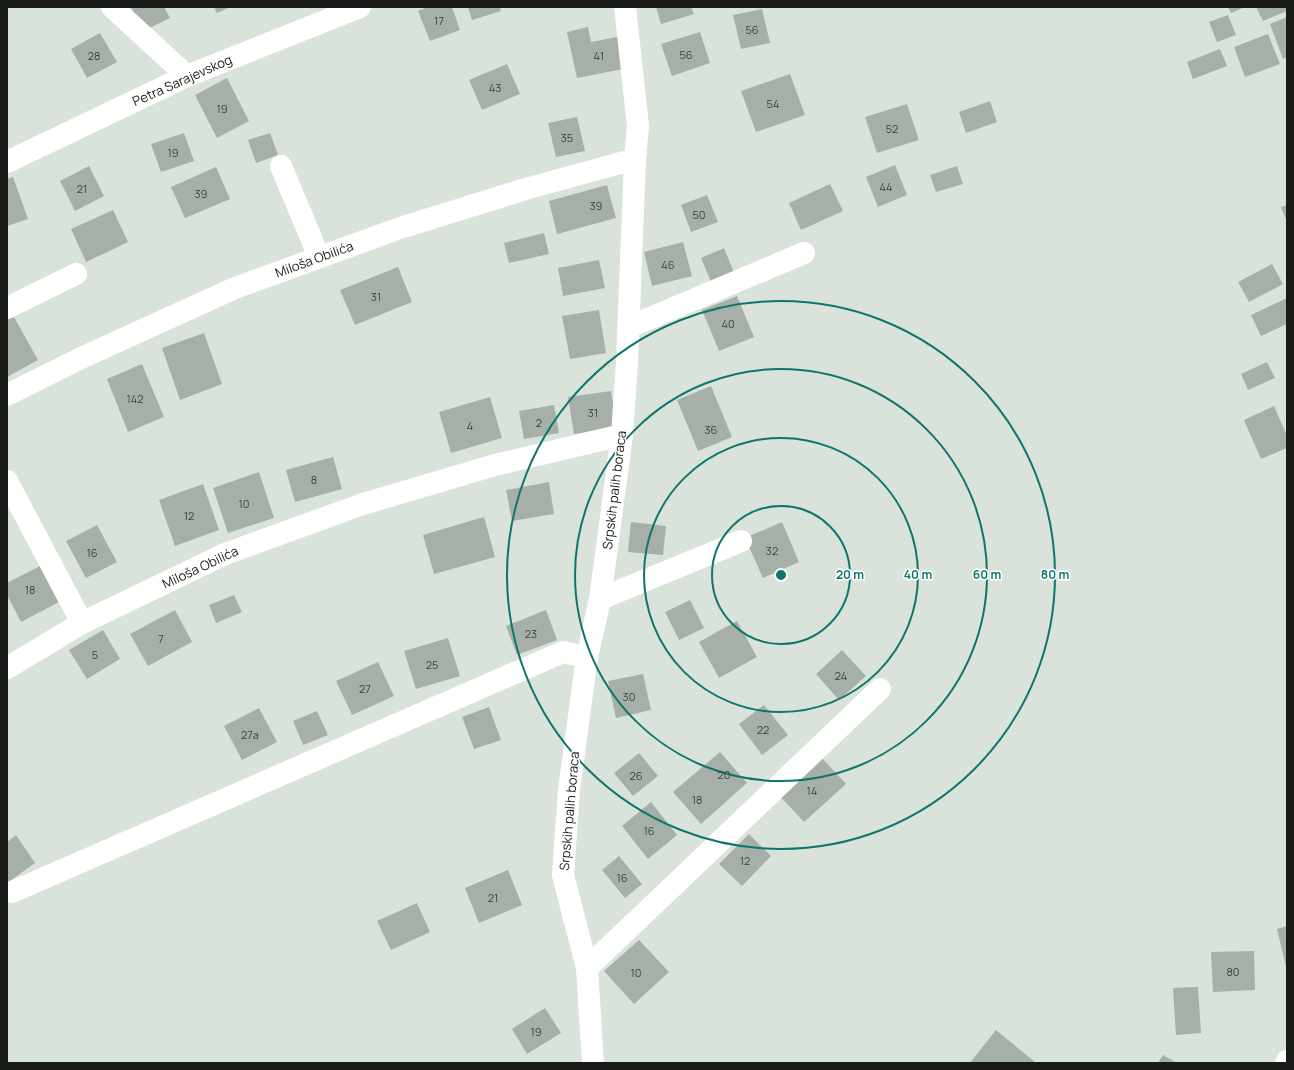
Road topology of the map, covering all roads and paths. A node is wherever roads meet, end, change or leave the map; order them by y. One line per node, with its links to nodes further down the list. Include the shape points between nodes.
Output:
1 (112, 7): 4 (street)
2 (360, 7): 4 (street, Petra Sarajevskog)
3 (625, 7): 5 (street, Srpskih palih boraca, via 638,126)
4 (186, 76): 6 (street, Petra Sarajevskog)
5 (635, 159): 9 (street, Miloša Obilića, via 407,225); 12 (street, Srpskih palih boraca)
6 (7, 162)
7 (281, 166): 9 (street)
8 (804, 253): 12 (street)
9 (319, 257): 13 (street, Miloša Obilića, via 235,288 80,358)
10 (76, 274): 11 (street)
11 (7, 308)
12 (629, 327): 14 (street, Srpskih palih boraca)
13 (7, 396)
14 (622, 436): 17 (street, Srpskih palih boraca); 18 (street, Miloša Obilića, via 495,465 363,504 225,554)
15 (9, 489): 18 (street)
16 (741, 541): 17 (street)
17 (600, 599): 19 (street, Srpskih palih boraca)
18 (82, 623): 20 (street, Miloša Obilića)
19 (587, 657): 22 (street, via 563,652); 23 (street, Srpskih palih boraca, via 569,790 563,875)
20 (7, 668)
21 (880, 689): 23 (street)
22 (12, 892)
23 (587, 968): 24 (street, Srpskih palih boraca)
24 (593, 1063)

